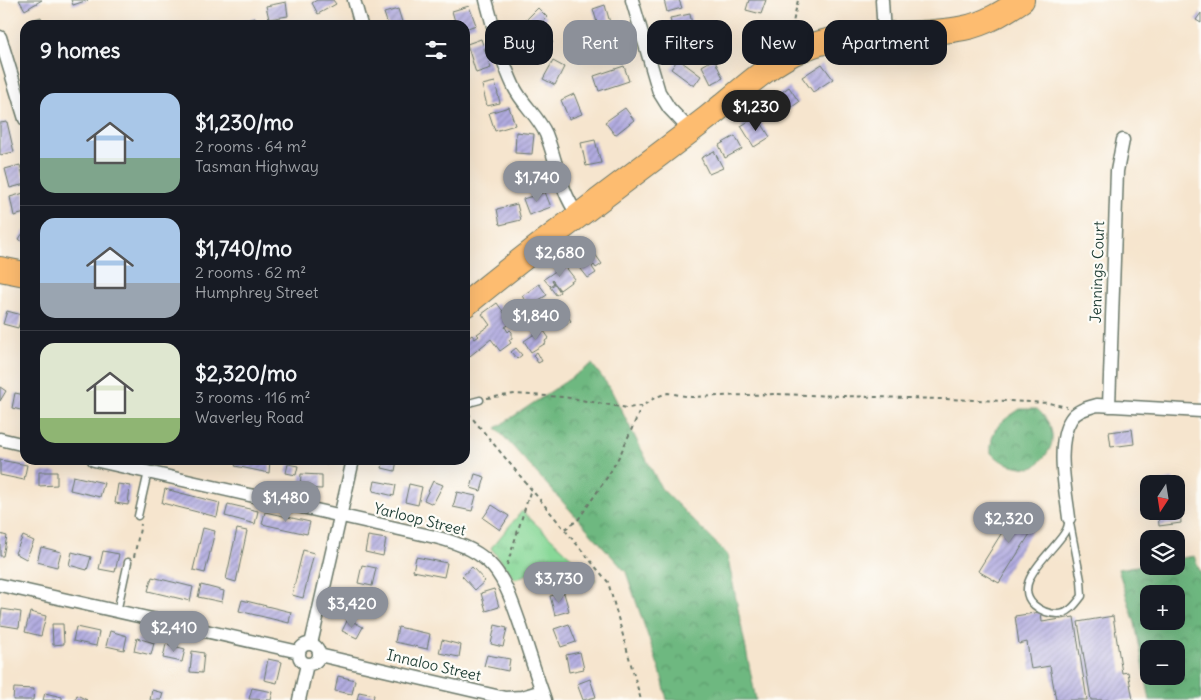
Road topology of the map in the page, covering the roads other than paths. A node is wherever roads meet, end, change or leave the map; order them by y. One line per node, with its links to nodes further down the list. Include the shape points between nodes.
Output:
1 (354, 0): 6 (street)
2 (486, 0): 14 (street, via 509,76 541,124 561,184)
3 (632, 0): 12 (street, via 659,92)
4 (882, 0): 7 (street)
5 (1022, 0): 8 (highway, via 984,22)
6 (360, 20)
7 (883, 20)
8 (947, 29)
9 (0, 37): 11 (street)
10 (824, 42): 12 (highway, via 796,52 773,66)
11 (20, 102)
12 (691, 131): 14 (highway)
13 (1123, 140): 20 (street, Jennings Court, via 1117,171)
14 (578, 215): 17 (highway)
15 (0, 269): 16 (highway)
16 (20, 273)
17 (470, 301)
18 (480, 400): 19 (lane)
19 (470, 403)
20 (1109, 406): 21 (street); 29 (street, via 1084,408 1071,419 1065,434 1062,456)
21 (1201, 411)
22 (0, 439): 23 (street)
23 (20, 444)
24 (116, 465): 26 (street, Yarloop Street)
25 (351, 465): 28 (street)
26 (148, 472): 27 (lane); 28 (street, Yarloop Street)
27 (140, 516)
28 (340, 516): 33 (street); 37 (street, Yarloop Street, via 453,542 489,562 508,591)
29 (1069, 518): 29 (lane, via 1082,596 1073,608 1063,614 1051,614 1039,610 1030,601 1027,590 1037,565 1066,530)
30 (131, 560): 32 (lane)
31 (0, 585): 32 (street)
32 (116, 612): 34 (street)
33 (311, 644): 34 (street, via 303,646); 35 (street, via 318,649)
34 (299, 652): 36 (street)
35 (319, 656): 36 (street); 37 (street, Innaloo Street, via 505,698)
36 (307, 664): 38 (street)
37 (544, 696)
38 (299, 700)

